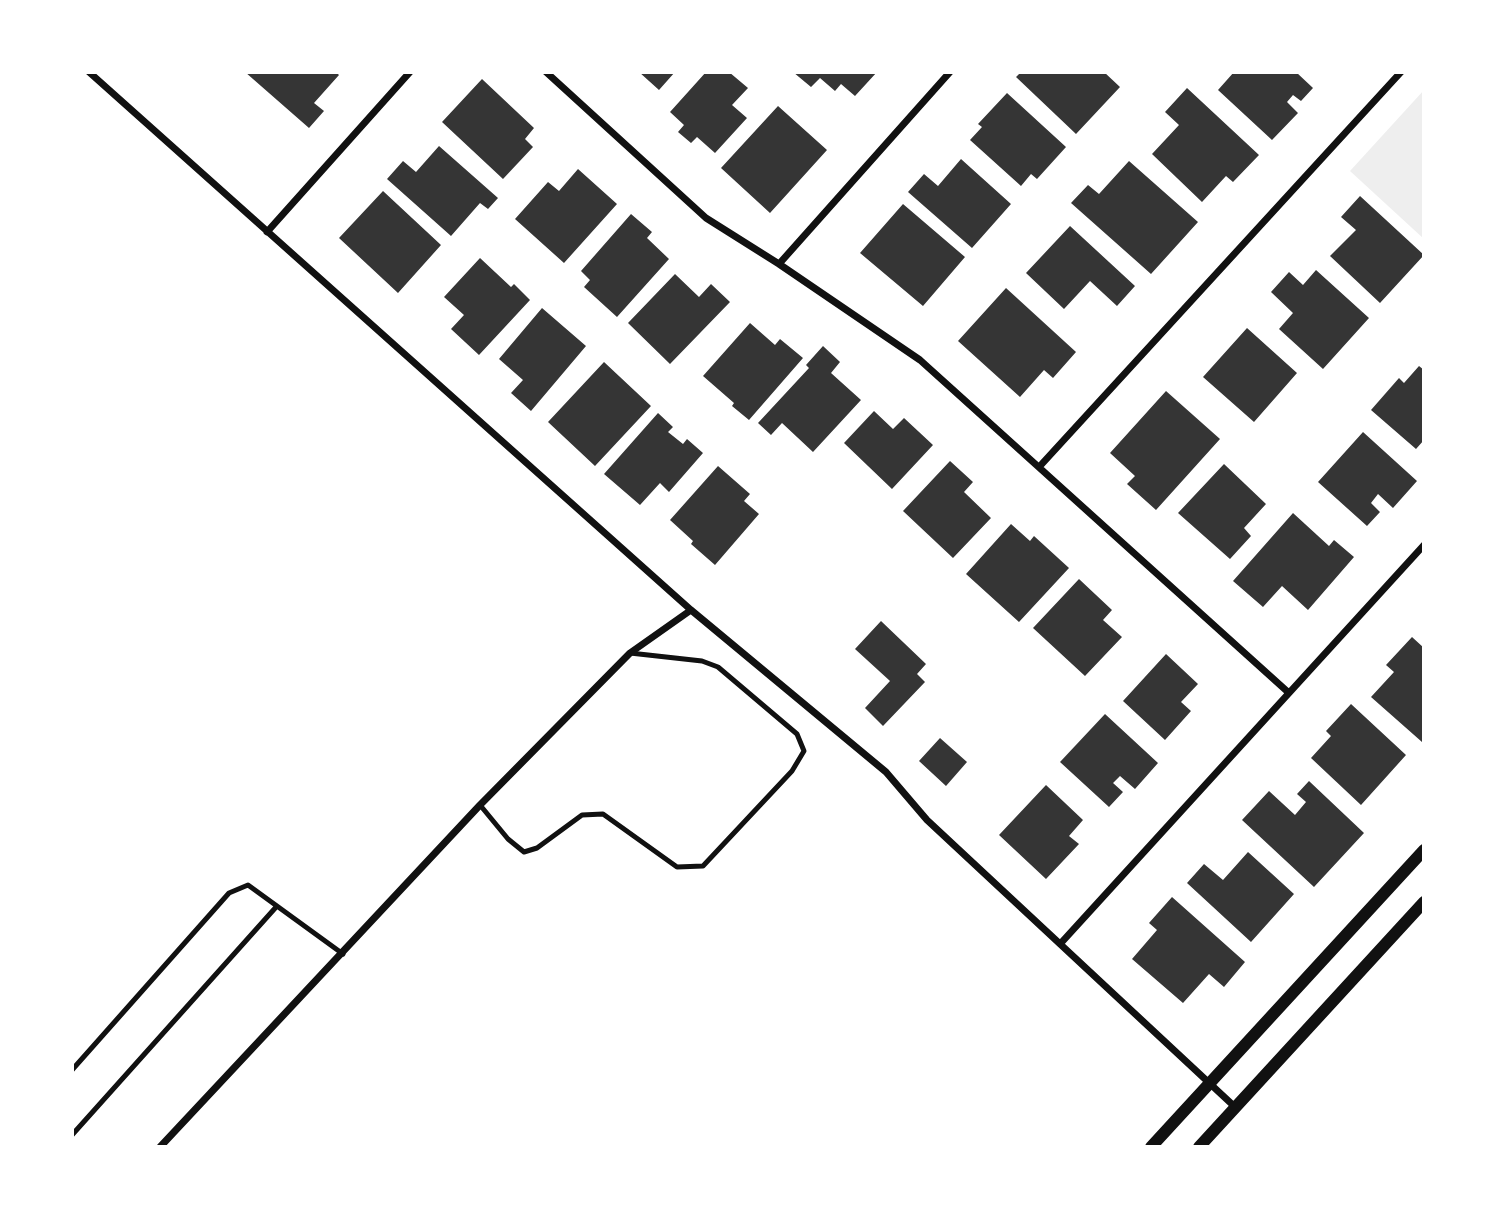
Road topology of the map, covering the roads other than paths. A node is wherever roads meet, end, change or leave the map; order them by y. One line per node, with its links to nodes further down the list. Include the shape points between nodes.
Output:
1 (89, 72): 6 (street)
2 (410, 72): 6 (street)
3 (546, 72): 7 (street, via 706,218)
4 (950, 72): 7 (street)
5 (1401, 72): 8 (street)
6 (267, 232): 10 (street)
7 (779, 264): 8 (street, via 920,360)
8 (1040, 466): 12 (street)
9 (1424, 545): 12 (street)
10 (691, 610): 11 (street); 17 (street, via 886,772 927,820)
11 (630, 653): 13 (street); 13 (lane, via 718,667 797,734 804,751 792,771 703,866 677,867 603,814 582,815 537,848 524,852)
12 (1289, 693): 17 (street)
13 (480, 805): 18 (street)
14 (1424, 850): 20 (street)
15 (1424, 902): 21 (street)
16 (277, 906): 18 (lane); 19 (lane, via 248,885 229,893); 22 (lane)
17 (1061, 943): 20 (street)
18 (343, 954): 23 (street)
19 (72, 1070)
20 (1209, 1083): 21 (street); 24 (street)
21 (1235, 1107): 25 (street)
22 (72, 1135)
23 (160, 1147)
24 (1151, 1147)
25 (1199, 1147)

